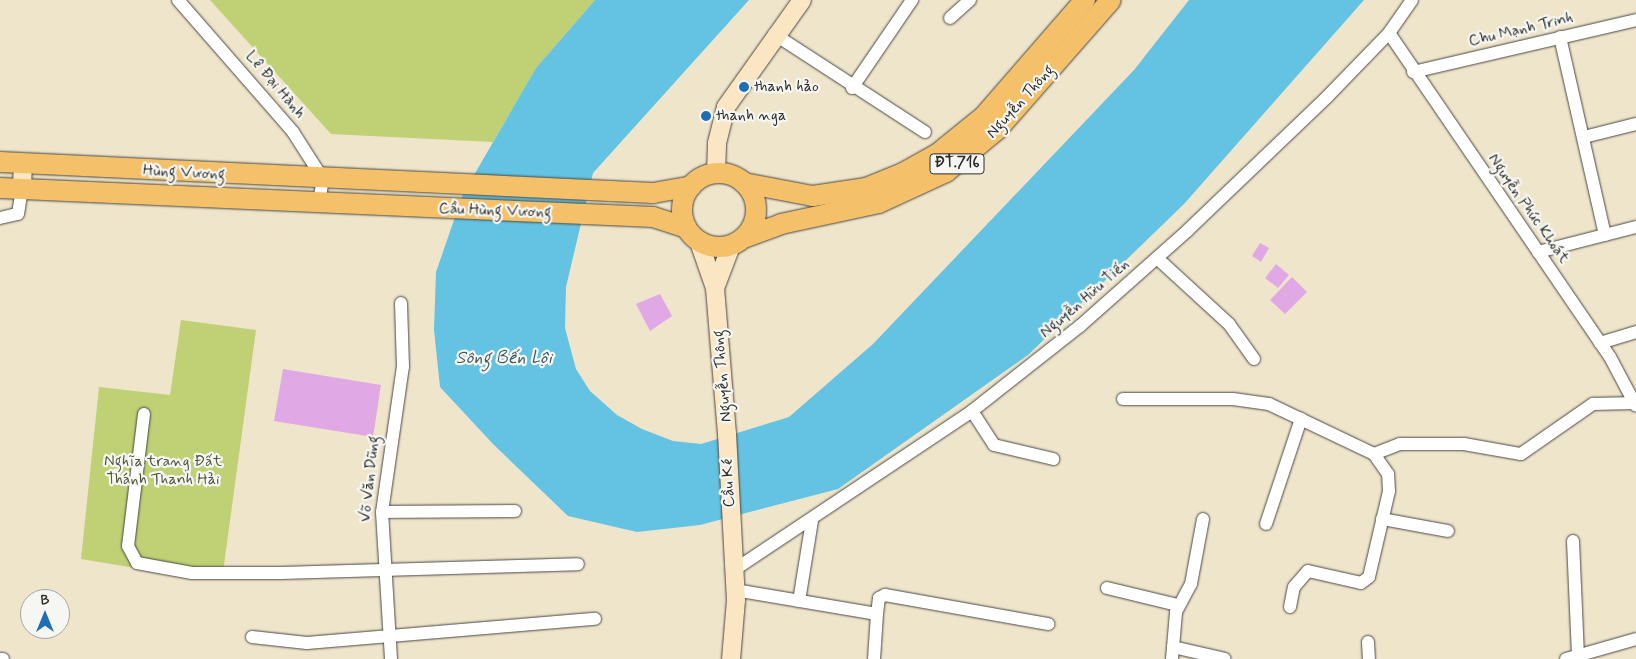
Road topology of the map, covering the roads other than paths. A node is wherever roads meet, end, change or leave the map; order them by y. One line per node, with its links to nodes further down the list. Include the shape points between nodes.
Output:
1 (178, 0): 21 (street, Lê Đại Hành, via 278,110)
2 (802, 0): 11 (main road)
3 (912, 0): 14 (street)
4 (970, 0): 8 (street)
5 (1086, 0): 23 (main road, Nguyễn Thông / ĐT.716, via 984,116 949,146 903,173 866,188 813,196)
6 (1111, 0): 33 (main road, Nguyễn Thông / ĐT.716, via 998,129 946,172 879,203 780,224)
7 (1412, 0): 10 (street, Nguyễn Hữu Tiến)
8 (950, 18)
9 (1636, 20): 12 (street, Chu Mạnh Trinh)
10 (1389, 33): 13 (street, Nguyễn Phúc Khoát); 35 (street, Nguyễn Hữu Tiến)
11 (774, 34): 14 (street); 20 (main road, via 726,106 717,143)
12 (1560, 38): 13 (street, Chu Mạnh Trinh); 17 (street)
13 (1413, 72): 34 (street, Nguyễn Phúc Khoát)
14 (852, 88): 16 (street)
15 (1636, 124): 17 (street)
16 (926, 132)
17 (1584, 137): 32 (street)
18 (0, 162): 19 (main road, Hùng Vương)
19 (23, 163): 21 (main road, Hùng Vương); 26 (main road)
20 (716, 173): 23 (main road); 24 (main road)
21 (324, 179): 22 (main road, Hùng Vương); 27 (street)
22 (368, 179): 24 (main road, Cầu Hùng Vương, via 653,193)
23 (744, 183): 33 (main road, via 757,210)
24 (691, 186): 31 (main road, via 682,206)
25 (0, 188): 26 (main road, Hùng Vương)
26 (22, 189): 27 (main road, Hùng Vương); 29 (street, via 18,214)
27 (319, 202): 28 (main road, Hùng Vương)
28 (368, 206): 31 (main road, Cầu Hùng Vương, via 668,220)
29 (0, 218)
30 (1636, 226): 32 (street)
31 (693, 235): 33 (main road, via 716,247); 36 (main road, Nguyễn Thông)
32 (1605, 235): 34 (street)
33 (738, 241): 36 (main road, Nguyễn Thông)
34 (1538, 252): 39 (street, Nguyễn Phúc Khoát)
35 (1157, 258): 40 (street, via 1229,324); 43 (street, Nguyễn Hữu Tiến, via 1065,339)
36 (715, 288): 46 (main road, Nguyễn Thông)
37 (401, 303): 50 (street, Võ Văn Dũng, via 403,367)
38 (1636, 332): 39 (street)
39 (1600, 343): 42 (street, Nguyễn Phúc Khoát)
40 (1254, 359)
41 (1123, 399): 45 (street, via 1233,399 1270,404)
42 (1635, 405): 47 (street, via 1593,404 1521,454 1464,444 1400,444)
43 (972, 411): 48 (street, via 994,445); 53 (street, Nguyễn Hữu Tiến)
44 (144, 414): 59 (street, via 128,546 137,563 192,572)
45 (1301, 419): 47 (street); 54 (street)
46 (727, 434): 58 (main road, Cầu Ké)
47 (1374, 454): 52 (street, via 1389,481)
48 (1053, 459)
49 (515, 511): 50 (street)
50 (382, 512): 59 (street, Võ Văn Dũng)
51 (1203, 518): 63 (street, via 1191,584)
52 (1382, 519): 55 (street); 64 (street, via 1369,577 1361,583 1308,571 1294,587)
53 (812, 520): 58 (street, Nguyễn Hữu Tiến); 62 (street)
54 (1266, 524)
55 (1448, 531)
56 (1573, 541): 73 (street)
57 (578, 564): 59 (street)
58 (734, 570): 61 (main road, Cầu Ké)
59 (383, 572): 69 (street, Võ Văn Dũng)
60 (1107, 588): 63 (street)
61 (735, 590): 62 (street); 75 (main road, Cầu Ké)
62 (799, 601): 65 (street)
63 (1178, 604): 72 (street)
64 (1290, 607)
65 (877, 614): 67 (street, via 879,598 885,595); 76 (street)
66 (595, 619): 69 (street, via 459,627)
67 (1048, 624)
68 (252, 637): 69 (street, via 295,644)
69 (389, 637): 74 (street, Võ Văn Dũng)
70 (1636, 639): 73 (street)
71 (1368, 642): 78 (street)
72 (1172, 653): 77 (street)
73 (1572, 657)
74 (392, 659)
75 (731, 659)
76 (874, 659)
77 (1225, 659)
78 (1369, 659)

